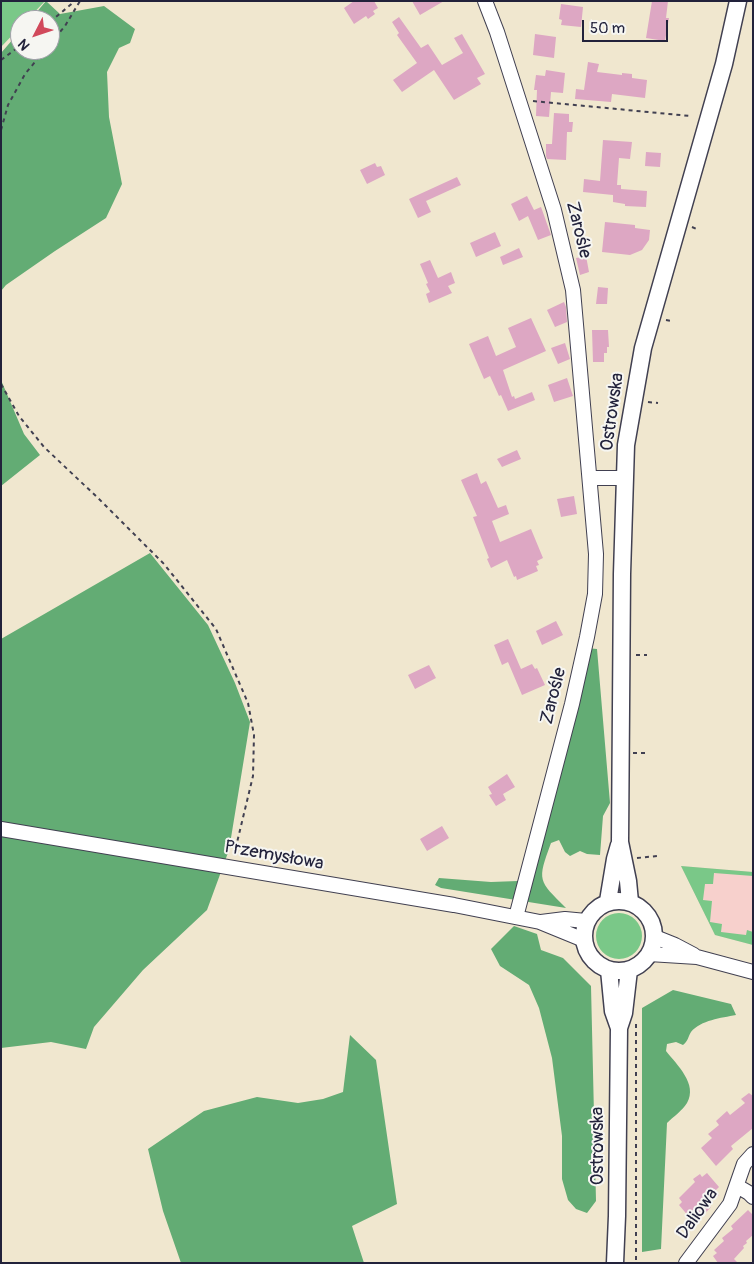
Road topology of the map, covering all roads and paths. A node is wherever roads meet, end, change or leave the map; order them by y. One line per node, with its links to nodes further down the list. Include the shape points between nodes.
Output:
1 (76, 1): 5 (path)
2 (80, 1): 6 (path)
3 (484, 1): 8 (street, Zarośle)
4 (738, 1): 13 (main road, Ostrowska, via 724,64 643,348 626,445)
5 (60, 14)
6 (60, 32)
7 (36, 60): 10 (path, via 24,74 8,105)
8 (519, 100): 9 (path); 12 (street, Zarośle, via 554,210 573,290)
9 (690, 116)
10 (1, 130)
11 (1, 384): 17 (path, via 19,416 44,447 164,564 216,629 248,703 254,735 253,776)
12 (590, 478): 13 (street); 20 (street, Zarośle, via 596,554 595,594 572,704)
13 (625, 478): 16 (main road, Ostrowska)
14 (1, 829): 17 (street, Przemysłowa)
15 (658, 856): 16 (path)
16 (619, 859): 18 (main road, Ostrowska); 19 (main road, Ostrowska)
17 (232, 868): 20 (street, Przemysłowa)
18 (608, 902): 19 (main road); 22 (main road, via 595,909)
19 (630, 902): 23 (main road, via 648,915)
20 (516, 917): 21 (street, Przemysłowa)
21 (540, 922): 22 (street, Przemysłowa, via 565,919); 24 (street, Przemysłowa)
22 (586, 922): 24 (main road)
23 (655, 937): 25 (main road); 26 (street)
24 (584, 940): 27 (main road, via 588,953)
25 (649, 954): 26 (street); 28 (main road)
26 (696, 957): 29 (street)
27 (609, 970): 28 (main road); 31 (main road, Ostrowska, via 613,1011)
28 (629, 970): 31 (main road, Ostrowska)
29 (753, 972)
30 (636, 1020): 36 (path)
31 (619, 1028): 35 (main road, Ostrowska)
32 (753, 1154): 33 (street, Daliowa, via 744,1164)
33 (737, 1186): 34 (street, Daliowa); 37 (street, Daliowa, via 730,1204)
34 (753, 1197)
35 (615, 1263)
36 (636, 1263)
37 (686, 1263)

